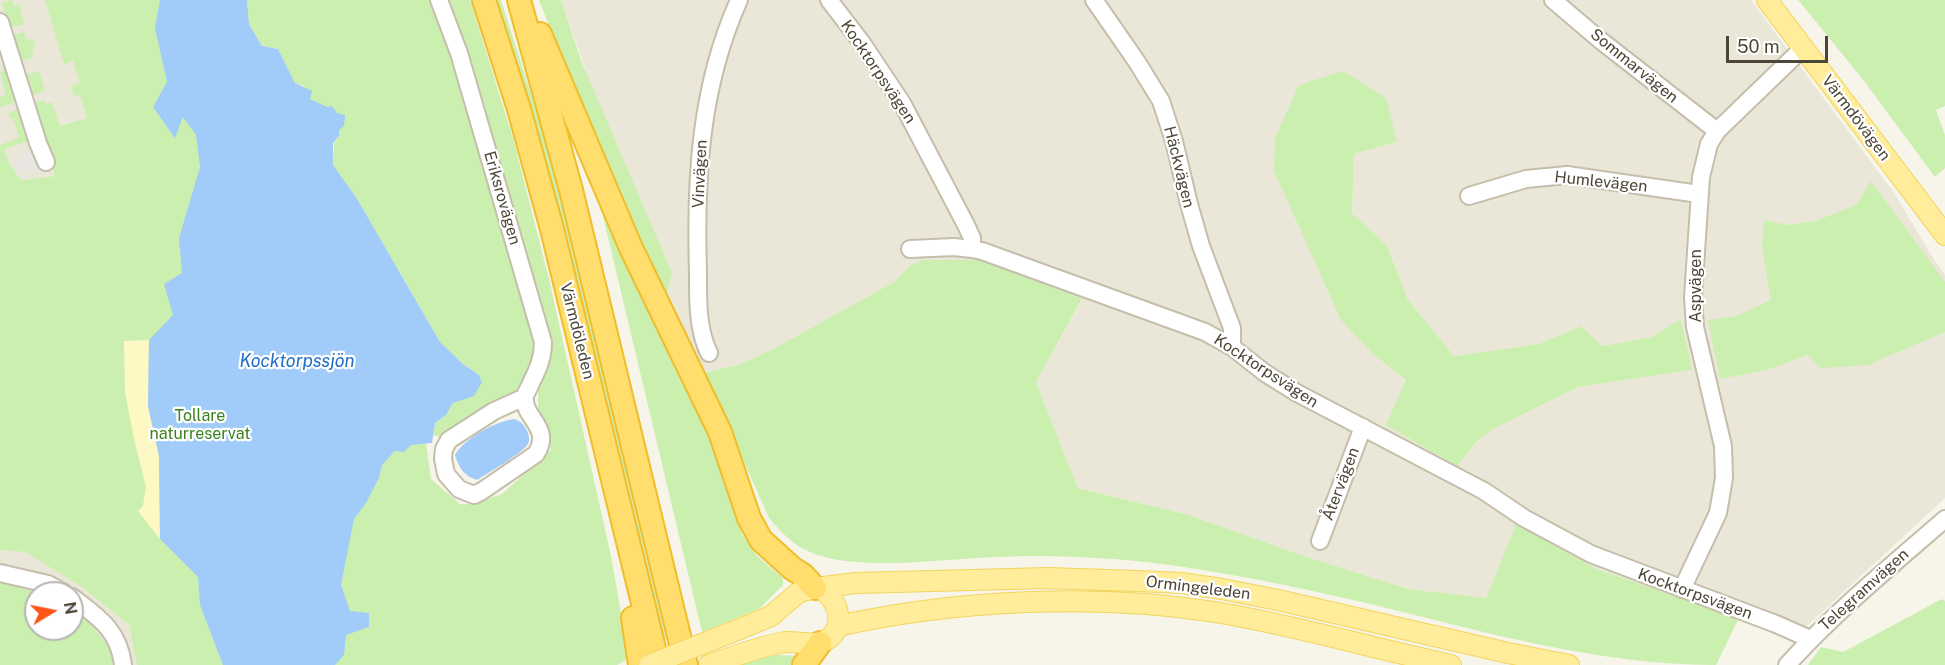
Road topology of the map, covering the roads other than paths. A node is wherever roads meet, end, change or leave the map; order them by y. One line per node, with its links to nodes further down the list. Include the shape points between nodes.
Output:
1 (439, 0): 21 (street, Eriksrovägen, via 459,53 543,342 543,356)
2 (484, 0): 23 (highway, Värmdöleden, via 552,229)
3 (519, 0): 38 (highway, Värmdöleden, via 571,190)
4 (526, 0): 28 (highway, via 631,248 720,432 749,518 761,540)
5 (739, 0): 20 (street, Vinvägen, via 719,50 700,146 698,289 702,330)
6 (829, 0): 18 (street, Kocktorpsvägen, via 902,103 966,225)
7 (1094, 0): 19 (street, Häckvägen, via 1161,101 1201,246 1233,328)
8 (1553, 0): 12 (street, Sommarvägen)
9 (1767, 0): 11 (main road, Värmdövägen)
10 (0, 22): 13 (street)
11 (1803, 48): 12 (street, Aspvägen); 16 (main road, Värmdövägen)
12 (1717, 131): 14 (street, Aspvägen, via 1704,160)
13 (46, 162)
14 (1699, 194): 15 (street, Humlevägen, via 1567,175 1526,179); 29 (street, Aspvägen, via 1695,327 1725,462 1718,513)
15 (1469, 196)
16 (1945, 235)
17 (910, 249): 18 (street)
18 (972, 249): 19 (street, Kocktorpsvägen, via 1185,323)
19 (1232, 347): 22 (street, Kocktorpsvägen, via 1297,393)
20 (709, 353)
21 (525, 397): 21 (street, via 494,411 449,440 443,459 446,474 459,489 474,495 536,453 540,431)
22 (1363, 427): 25 (street, Återvägen); 29 (street, Kocktorpsvägen, via 1476,486 1590,554)
23 (614, 486): 35 (highway); 37 (highway, Värmdöleden)
24 (1945, 519): 32 (street, Telegramvägen)
25 (1320, 542)
26 (0, 573): 27 (street)
27 (35, 581)
28 (817, 588): 31 (main road, via 835,602); 36 (main road, Ormingeleden, bridge, via 799,592 771,616); 42 (main road, Ormingeleden, via 856,583 1048,578 1181,583 1278,600)
29 (1682, 589): 32 (street, Kocktorpsvägen)
30 (84, 607): 34 (street, via 108,626 119,646)
31 (838, 626): 33 (main road, via 832,636); 41 (main road, Ormingeleden, via 903,613 1030,602 1170,607 1215,612)
32 (1810, 639): 43 (street, Telegramvägen)
33 (820, 643): 39 (main road, via 788,642); 40 (highway)
34 (123, 665)
35 (640, 665)
36 (649, 665)
37 (658, 665)
38 (686, 665)
39 (709, 665)
40 (804, 665)
41 (1451, 665)
42 (1569, 665)
43 (1787, 665)

